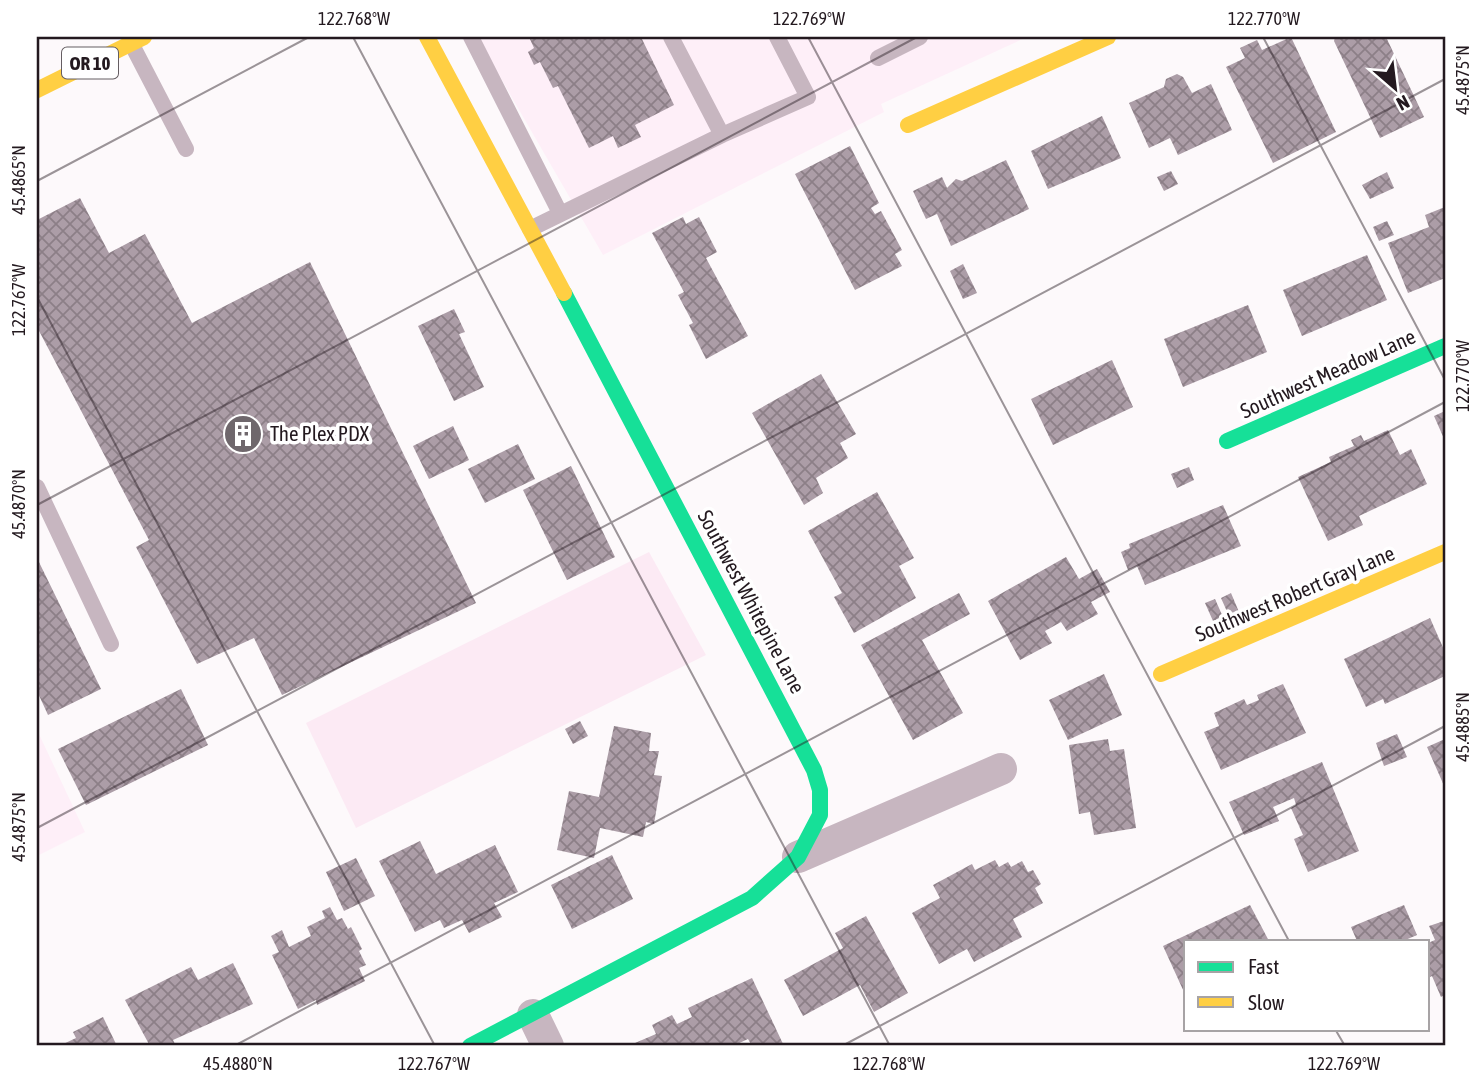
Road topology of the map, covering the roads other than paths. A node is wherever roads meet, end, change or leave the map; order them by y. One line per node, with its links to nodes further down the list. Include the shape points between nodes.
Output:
1 (427, 37): 14 (street, Southwest Whitepine Lane)
2 (471, 37): 13 (lane)
3 (671, 37): 11 (lane)
4 (777, 37): 11 (lane, via 808,97)
5 (920, 37): 8 (lane)
6 (1108, 37): 10 (street)
7 (137, 40): 9 (street, OR 10); 12 (lane)
8 (878, 58)
9 (37, 90)
10 (908, 125)
11 (722, 135): 13 (lane)
12 (186, 149)
13 (560, 213): 14 (lane)
14 (530, 229): 22 (street, Southwest Whitepine Lane, via 814,770 820,815)
15 (1445, 346): 16 (street, Southwest Meadow Lane)
16 (1227, 441)
17 (37, 487): 19 (lane)
18 (1445, 552): 20 (street, Southwest Robert Gray Lane)
19 (111, 644)
20 (1161, 674)
21 (1001, 769): 22 (street)
22 (798, 857): 23 (street, Southwest Whitepine Lane, via 752,898)
23 (533, 1015): 24 (street, Southwest Whitepine Lane); 25 (street)
24 (470, 1046)
25 (548, 1046)

